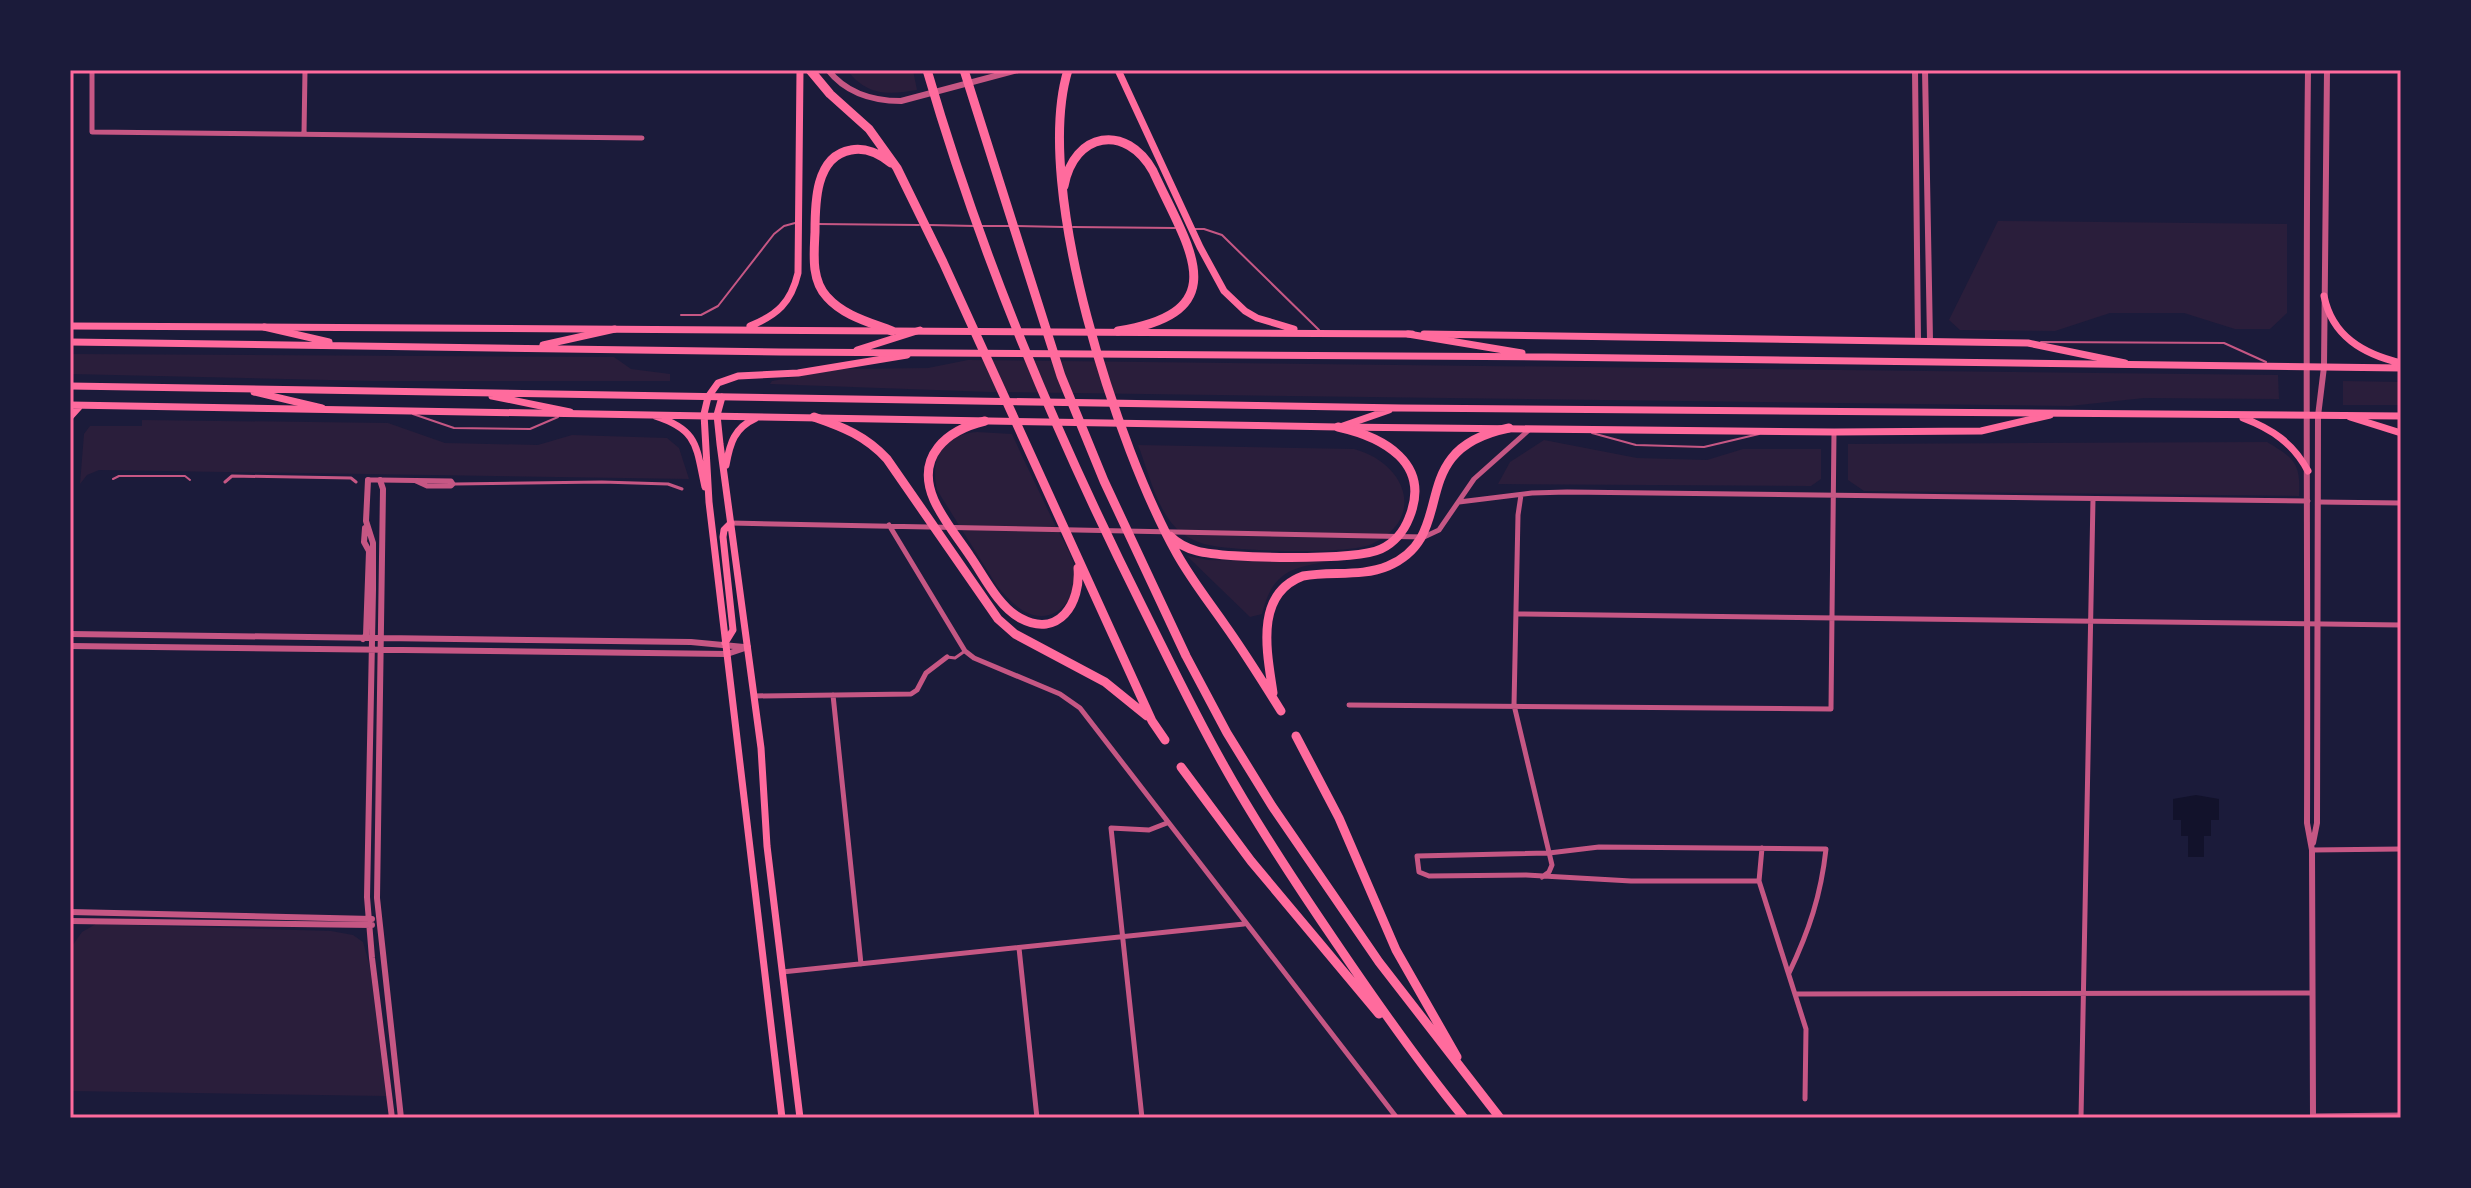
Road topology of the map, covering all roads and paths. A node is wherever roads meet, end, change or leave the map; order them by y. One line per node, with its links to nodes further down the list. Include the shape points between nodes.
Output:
1 (92, 70): 17 (street, via 92,132)
2 (305, 70): 17 (street)
3 (800, 70): 28 (main road, via 796,283 777,313)
4 (810, 70): 19 (highway, via 869,129)
5 (828, 70): 8 (street, via 855,92 886,101)
6 (927, 70): 160 (highway, via 954,162 1034,378 1118,559 1265,835)
7 (964, 70): 161 (highway, via 1061,376 1140,559 1227,733 1379,962)
8 (1018, 70)
9 (1068, 70): 20 (highway, via 1058,137)
10 (1118, 70): 32 (main road, via 1224,291 1245,311 1269,323)
11 (1915, 70): 15 (street)
12 (1925, 70): 16 (street)
13 (2308, 70): 47 (street)
14 (2327, 70): 23 (street)
15 (1915, 96): 16 (lane); 22 (street)
16 (1926, 98): 21 (street)
17 (304, 134): 18 (street)
18 (642, 138)
19 (897, 168): 30 (highway, via 857,149 835,155 822,175 815,207 814,258 825,296 851,316); 105 (highway)
20 (1064, 202): 31 (highway, via 1074,158 1093,142 1112,140 1131,146 1146,159 1172,214 1194,267 1193,289 1180,310 1160,322); 103 (highway, via 1109,385)
21 (1928, 205): 22 (lane); 36 (street)
22 (1917, 206): 35 (street)
23 (2324, 296): 46 (main road, via 2345,337); 48 (street)
24 (681, 315): 33 (lane, via 701,315 718,306 769,239 789,224 1204,229 1222,235)
25 (70, 326): 26 (main road)
26 (264, 327): 27 (main road); 39 (main road)
27 (615, 329): 28 (main road); 40 (main road)
28 (744, 329): 30 (main road)
29 (920, 330): 30 (main road); 31 (main road); 41 (main road)
30 (892, 331)
31 (1118, 331): 32 (main road)
32 (1312, 333): 33 (main road)
33 (1322, 333): 34 (main road)
34 (1408, 334): 35 (main road); 43 (main road)
35 (1918, 340): 36 (main road)
36 (1930, 340): 38 (main road)
37 (70, 342): 39 (main road)
38 (2028, 343): 44 (main road); 45 (lane, via 2224,343)
39 (347, 346): 40 (main road)
40 (533, 348): 41 (main road)
41 (843, 353): 42 (main road)
42 (917, 353): 43 (main road); 52 (main road, via 798,373 738,376 718,383)
43 (1548, 357): 44 (main road)
44 (2139, 366): 45 (main road)
45 (2274, 366): 47 (main road)
46 (2401, 366): 48 (main road)
47 (2306, 367): 48 (main road); 66 (street)
48 (2324, 367): 67 (street)
49 (70, 386): 50 (main road)
50 (240, 389): 51 (main road); 56 (main road)
51 (474, 392): 52 (main road); 59 (main road)
52 (708, 397): 53 (main road); 61 (main road)
53 (722, 397): 57 (main road); 63 (main road)
54 (70, 405): 55 (main road)
55 (82, 405): 56 (main road); 70 (main road)
56 (322, 408): 58 (main road)
57 (1402, 408): 62 (main road); 73 (main road)
58 (401, 409): 59 (main road); 59 (lane, via 454,428 530,429)
59 (570, 412): 60 (main road)
60 (645, 413): 61 (main road); 97 (main road, via 672,422 693,439)
61 (704, 414): 63 (main road); 97 (main road)
62 (2053, 414): 65 (main road); 78 (main road, via 1981,431)
63 (717, 415): 64 (main road); 80 (main road)
64 (764, 416): 71 (main road); 80 (main road, via 751,420 732,438)
65 (2237, 416): 66 (main road); 81 (main road, via 2289,443)
66 (2307, 416): 67 (main road); 81 (street)
67 (2318, 416): 68 (main road); 99 (street)
68 (2348, 416): 69 (main road); 79 (main road)
69 (2401, 416)
70 (70, 417)
71 (814, 417): 72 (main road); 135 (highway, via 872,442 1007,627 1105,682)
72 (985, 421): 73 (main road); 105 (highway, via 954,432 936,449 930,479 938,508 967,552 1010,611 1037,623 1059,618 1073,606)
73 (1338, 427): 74 (main road); 103 (highway, via 1394,450 1413,476 1415,497 1407,523 1381,549 1356,556 1198,552 1176,542)
74 (1509, 428): 75 (main road); 131 (highway, via 1482,434 1459,448 1443,469 1419,540 1403,557 1369,571 1303,576 1279,591 1267,635)
75 (1530, 429): 76 (main road); 98 (street, via 1474,479)
76 (1580, 429): 77 (main road); 77 (lane, via 1636,445 1690,447)
77 (1769, 432): 78 (main road)
78 (1834, 432): 94 (street)
79 (2401, 433)
80 (724, 471): 102 (main road)
81 (2308, 471): 96 (street)
82 (113, 479): 83 (lane)
83 (190, 480)
84 (368, 480): 85 (street); 90 (street)
85 (383, 480): 86 (street); 91 (street)
86 (416, 481): 86 (street, via 427,486 453,484 451,481)
87 (225, 482): 88 (street, via 232,476)
88 (356, 482)
89 (455, 484): 92 (street, via 614,482)
90 (366, 489): 91 (street, via 375,483); 101 (street)
91 (383, 489): 115 (street)
92 (682, 489)
93 (1521, 495): 94 (street); 98 (street); 106 (street)
94 (1833, 496): 95 (street); 107 (street)
95 (2093, 499): 96 (street); 108 (street)
96 (2308, 501): 109 (street)
97 (709, 502): 119 (main road)
98 (1459, 502): 104 (street, via 1439,530 1424,537)
99 (2318, 502): 100 (street); 110 (street)
100 (2401, 503)
101 (366, 521): 113 (street, via 366,635); 114 (street, via 373,543)
102 (731, 523): 104 (street); 119 (main road, via 723,537 733,630); 121 (main road)
103 (1161, 524): 131 (highway)
104 (888, 525): 125 (street)
105 (1078, 561): 135 (highway)
106 (1516, 614): 107 (street); 133 (street)
107 (1832, 618): 108 (street); 133 (street, via 1831,709)
108 (2092, 621): 109 (street); 157 (street)
109 (2308, 624): 110 (street); 142 (street, via 2307,823)
110 (2317, 624): 111 (street); 142 (street, via 2317,823)
111 (2401, 625)
112 (70, 634): 113 (street)
113 (361, 639): 114 (street)
114 (372, 640): 115 (street); 122 (street)
115 (382, 640): 116 (street); 123 (street)
116 (553, 640): 117 (street); 124 (street)
117 (581, 641): 118 (street); 126 (street)
118 (592, 641): 119 (street); 126 (street)
119 (725, 643): 121 (street); 127 (main road)
120 (70, 646): 122 (street)
121 (748, 647): 127 (street); 130 (main road)
122 (371, 650): 123 (street); 147 (street)
123 (382, 651): 124 (street); 149 (street)
124 (552, 651): 126 (street)
125 (965, 651): 128 (street); 139 (street, via 1074,702)
126 (587, 652): 127 (street)
127 (727, 654): 167 (main road)
128 (947, 657): 129 (street, via 911,694)
129 (833, 695): 130 (street); 154 (street)
130 (754, 696): 155 (main road)
131 (1274, 700): 134 (highway)
132 (1349, 705): 133 (street)
133 (1514, 705): 143 (street)
134 (1281, 711)
135 (1152, 721): 137 (highway)
136 (1296, 736): 161 (highway, via 1339,818 1396,950)
137 (1165, 740)
138 (1181, 767): 160 (highway, via 1251,861)
139 (1167, 823): 150 (street); 152 (street, via 1149,830 1111,828)
140 (1762, 848): 143 (street, via 1599,847); 145 (street); 156 (street, via 1826,849 1808,933)
141 (2401, 849): 142 (street)
142 (2312, 850): 158 (street)
143 (1549, 853): 144 (street, via 1552,865); 144 (street, via 1417,856 1419,872 1429,876)
144 (1542, 877): 145 (street)
145 (1759, 881): 156 (street)
146 (70, 912): 147 (street)
147 (369, 918): 149 (street); 151 (street)
148 (70, 921): 151 (street)
149 (379, 922): 151 (street); 166 (street)
150 (1245, 924): 152 (street); 171 (street)
151 (369, 927): 165 (street)
152 (1123, 937): 153 (street); 170 (street)
153 (1019, 948): 154 (street); 169 (street)
154 (861, 964): 155 (street)
155 (782, 972): 168 (main road)
156 (1789, 973): 159 (street)
157 (2082, 993): 158 (street); 159 (street); 174 (street)
158 (2312, 993): 164 (street)
159 (1795, 994): 162 (street, via 1806,1029)
160 (1427, 1072): 172 (highway)
161 (1480, 1094): 173 (highway)
162 (1805, 1099)
163 (2401, 1115): 164 (street)
164 (2312, 1117)
165 (392, 1118)
166 (401, 1118)
167 (782, 1118)
168 (800, 1118)
169 (1037, 1118)
170 (1142, 1118)
171 (1397, 1118)
172 (1464, 1118)
173 (1500, 1118)
174 (2081, 1118)

